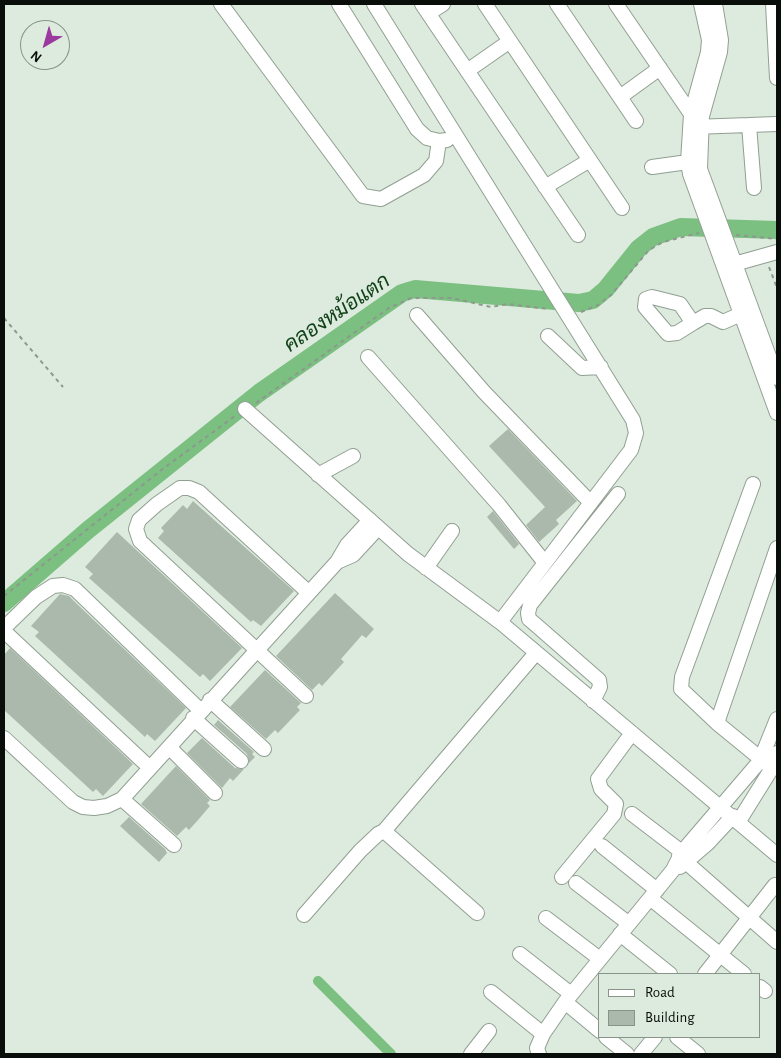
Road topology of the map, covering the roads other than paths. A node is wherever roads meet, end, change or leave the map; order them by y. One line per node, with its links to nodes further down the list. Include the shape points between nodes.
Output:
1 (220, 4): 23 (street, via 363,196 381,199 424,175 436,161)
2 (340, 4): 23 (street, via 418,129 426,138)
3 (374, 4): 22 (street)
4 (443, 4): 11 (street)
5 (485, 4): 12 (street)
6 (557, 4): 17 (street)
7 (616, 4): 14 (street)
8 (701, 4): 19 (street, via 708,33 708,52)
9 (715, 4): 19 (street, via 720,52 702,116)
10 (773, 4): 13 (street)
11 (425, 8): 15 (street)
12 (510, 41): 15 (street); 24 (street)
13 (777, 54): 16 (street)
14 (660, 68): 17 (street); 19 (street)
15 (468, 71): 27 (street)
16 (777, 78)
17 (620, 97): 18 (street)
18 (636, 122)
19 (694, 122): 21 (street); 25 (street); 29 (street)
20 (777, 124): 21 (street)
21 (749, 125): 28 (street)
22 (458, 137): 23 (street); 39 (street, via 552,288 576,319)
23 (439, 141)
24 (590, 160): 27 (street); 30 (street)
25 (688, 162): 26 (street); 29 (street)
26 (652, 167)
27 (546, 187): 31 (street)
28 (754, 188)
29 (707, 207): 33 (street)
30 (622, 208)
31 (578, 235)
32 (771, 254): 33 (street)
33 (730, 265): 34 (street); 40 (street)
34 (741, 314): 36 (street, via 723,322 705,316); 40 (street)
35 (417, 315): 47 (street, via 484,392)
36 (693, 323)
37 (548, 336): 39 (street, via 582,368)
38 (368, 357): 51 (street, via 499,505)
39 (601, 367): 47 (street, via 633,420 636,433 631,450)
40 (774, 384): 42 (street)
41 (245, 409): 44 (street)
42 (777, 412)
43 (353, 456): 44 (street)
44 (318, 475): 48 (street)
45 (753, 484): 64 (street, via 681,684 685,695)
46 (618, 494): 61 (street, via 530,605 528,613 529,619 599,680 600,687)
47 (590, 502): 51 (street)
48 (374, 524): 52 (street); 54 (street, via 353,556 337,562)
49 (452, 531): 52 (street)
50 (777, 548): 53 (street)
51 (545, 563): 55 (street)
52 (426, 568): 55 (street)
53 (771, 584): 64 (street)
54 (309, 593): 57 (street); 57 (street, via 199,492 180,488 140,520 136,529 140,541)
55 (500, 622): 58 (street)
56 (4, 629): 62 (street, via 52,586 75,589); 72 (street)
57 (258, 649): 59 (street); 60 (street)
58 (536, 652): 61 (street); 78 (street)
59 (306, 696)
60 (210, 700): 62 (street); 68 (street)
61 (593, 700): 65 (street)
62 (197, 715): 67 (street); 70 (street)
63 (777, 718): 71 (street)
64 (717, 724): 71 (street)
65 (632, 733): 75 (street); 83 (street, via 598,779 601,789 616,804 614,814)
66 (4, 738): 74 (street, via 78,805 101,807)
67 (169, 747): 72 (street); 73 (street)
68 (264, 749)
69 (777, 752): 71 (street)
70 (241, 761)
71 (766, 765): 75 (street); 77 (street)
72 (150, 768): 74 (street)
73 (215, 793)
74 (122, 799): 79 (street)
75 (722, 807): 77 (street); 82 (street)
76 (632, 814): 82 (street)
77 (736, 819): 81 (street); 82 (street)
78 (384, 831): 87 (street); 88 (street, via 360,851)
79 (174, 845)
80 (602, 846): 86 (street)
81 (777, 855)
82 (684, 858): 86 (street); 90 (street)
83 (562, 877)
84 (576, 883): 91 (street)
85 (774, 884): 90 (street)
86 (654, 894): 91 (street); 94 (street)
87 (477, 913)
88 (304, 916)
89 (546, 918): 95 (street)
90 (749, 918): 92 (street); 94 (street)
91 (624, 928): 95 (street); 96 (street)
92 (777, 942)
93 (520, 954): 100 (street)
94 (720, 955): 97 (street); 98 (street)
95 (598, 967): 100 (street)
96 (669, 973)
97 (706, 973)
98 (743, 973)
99 (491, 992): 103 (street)
100 (568, 998): 101 (street); 103 (street)
101 (598, 1029)
102 (489, 1031): 107 (street)
103 (543, 1034): 108 (street, via 537,1048)
104 (607, 1038): 109 (street)
105 (654, 1038): 110 (street)
106 (678, 1038): 111 (street)
107 (471, 1054)
108 (539, 1054)
109 (627, 1054)
110 (641, 1054)
111 (698, 1054)

